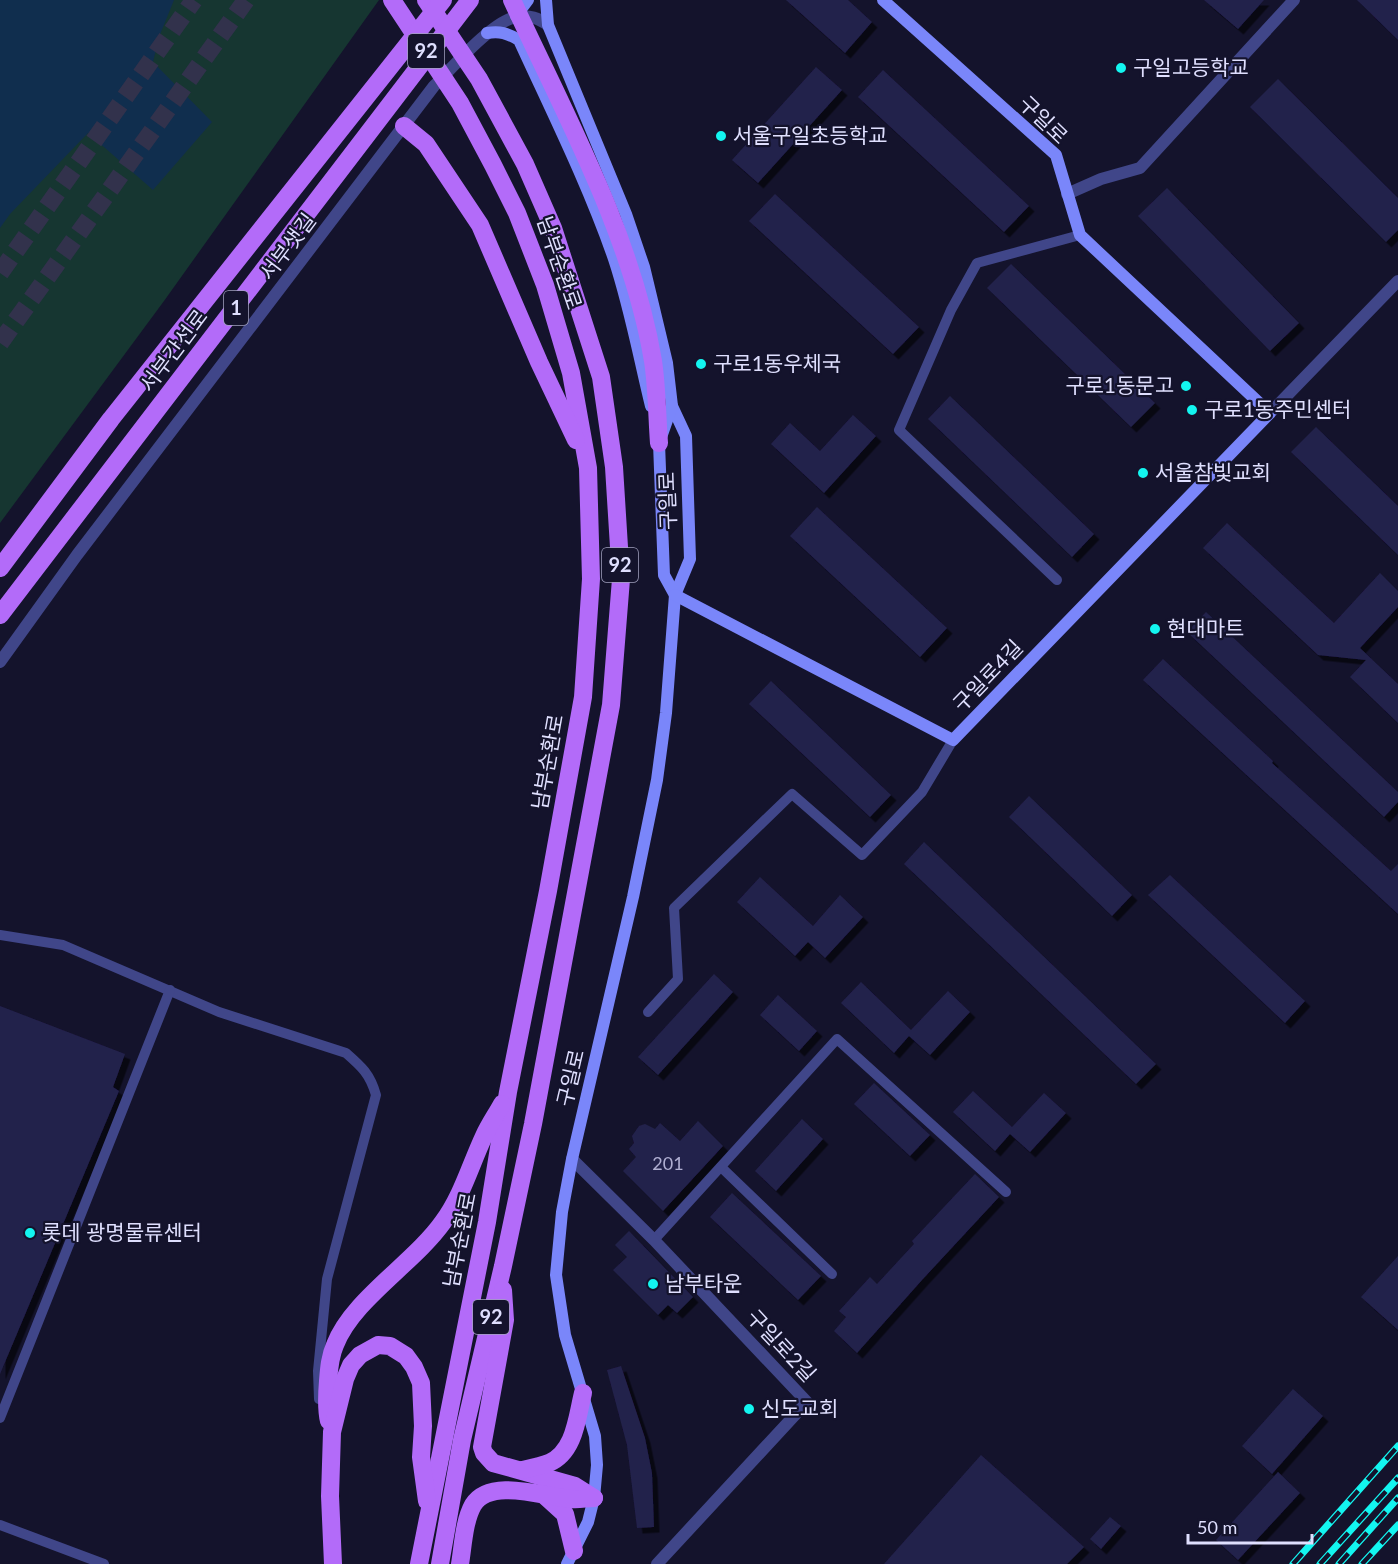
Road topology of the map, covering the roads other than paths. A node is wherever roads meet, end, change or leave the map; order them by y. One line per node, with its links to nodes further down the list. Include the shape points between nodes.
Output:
1 (392, 0): 19 (main road, 남부순환로 / 92, via 460,103 517,213 545,285 571,373)
2 (426, 0): 34 (main road, 남부순환로 / 92, via 479,79 525,164 553,228 601,377 615,466 621,579 611,705 533,1124)
3 (443, 0): 20 (main road, 서부간선로 / 1, via 111,419)
4 (470, 0): 23 (main road, 서부간선로 / 1)
5 (528, 0): 9 (main road)
6 (546, 0): 10 (main road, 구일로)
7 (883, 0): 13 (main road, 구일로, via 1056,155)
8 (1294, 0): 13 (street, via 1140,168)
9 (514, 8): 10 (street); 11 (street, 서부샛길, via 509,18); 18 (main road, via 598,186 627,264 653,362)
10 (548, 25): 16 (main road, 구일로, via 644,267 667,363)
11 (487, 33): 12 (street, 서부샛길, via 434,86); 18 (main road, via 498,31 519,40 586,187 614,259)
12 (404, 126): 19 (main road, via 426,144 480,225); 24 (street, 서부샛길)
13 (1067, 194): 14 (main road, 구일로)
14 (1080, 235): 17 (main road); 21 (lane, via 977,263 951,309 899,430)
15 (1398, 281): 17 (street)
16 (672, 406): 18 (main road, 구일로); 22 (main road, 구일로, via 686,436 690,559)
17 (1270, 413): 25 (main road, 구일로4길)
18 (659, 442): 22 (main road, 구일로, via 664,575)
19 (588, 468): 29 (main road, 남부순환로 / 92, via 591,579 583,697)
20 (0, 568)
21 (1057, 580)
22 (675, 595): 25 (main road, 구일로4길); 30 (main road, 구일로, via 657,780)
23 (0, 615)
24 (0, 662)
25 (953, 740): 28 (lane, via 922,792 862,855 792,794 674,908 678,979)
26 (0, 935): 27 (lane, via 63,945)
27 (170, 990): 37 (lane); 38 (lane, via 219,1012 346,1053 371,1078 376,1095 327,1279 318,1371 319,1399)
28 (648, 1012)
29 (508, 1092): 38 (main road, via 461,1194 444,1221 343,1329 330,1359); 42 (main road, 남부순환로 / 92, via 487,1222)
30 (572, 1159): 33 (street, 구일로2길); 36 (main road, 구일로, via 556,1275 565,1335)
31 (721, 1167): 32 (lane, via 837,1039); 33 (lane); 35 (lane)
32 (1006, 1192)
33 (654, 1240): 50 (street, 구일로2길, via 807,1402)
34 (502, 1266): 39 (main road, via 505,1320 482,1447 493,1463); 48 (main road, 남부순환로 / 92, via 462,1440)
35 (832, 1274)
36 (583, 1393): 39 (main road, via 567,1448 550,1462); 41 (main road, 구일로, via 596,1436)
37 (0, 1418)
38 (330, 1424): 42 (main road, via 351,1365 360,1356 378,1345 390,1346 406,1356 421,1383 421,1457); 46 (main road)
39 (522, 1470): 41 (main road, via 575,1486)
40 (543, 1494): 41 (main road); 44 (main road, via 565,1514); 49 (main road, via 498,1490 474,1503)
41 (594, 1498): 44 (main road, 구일로, via 588,1522)
42 (429, 1514): 47 (main road, 남부순환로 / 92)
43 (0, 1525): 45 (lane)
44 (570, 1557)
45 (104, 1564)
46 (333, 1564)
47 (419, 1564)
48 (440, 1564)
49 (460, 1564)
50 (657, 1564)

